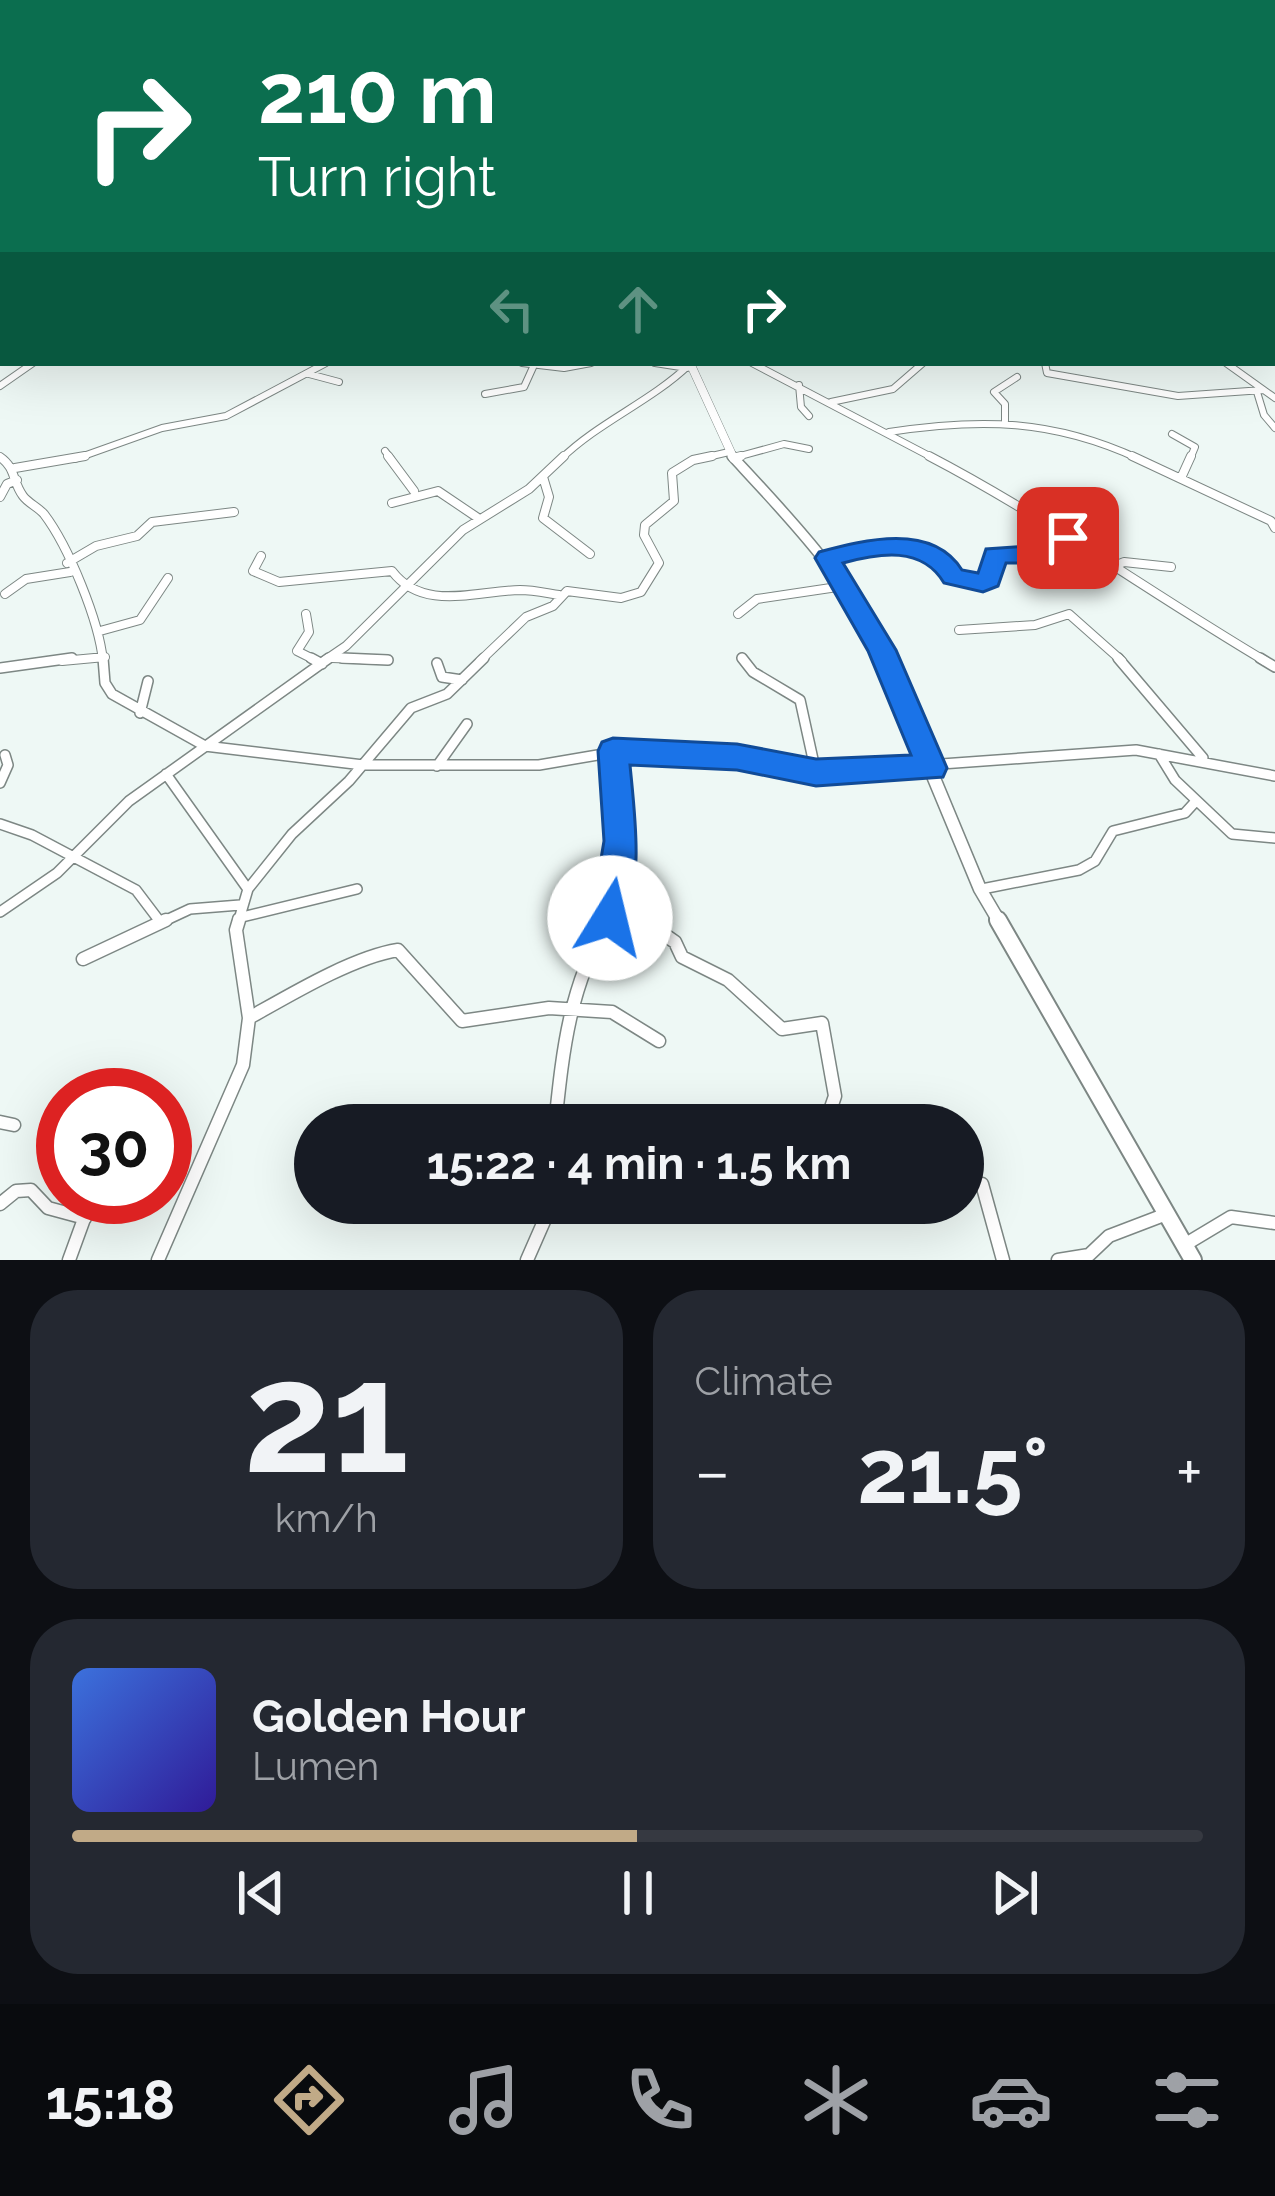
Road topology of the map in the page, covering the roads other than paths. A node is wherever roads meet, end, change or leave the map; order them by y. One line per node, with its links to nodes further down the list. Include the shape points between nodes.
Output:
1 (29, 366): 15 (street)
2 (321, 366): 12 (street)
3 (534, 366): 18 (street, via 524,387)
4 (544, 366): 5 (street)
5 (575, 366)
6 (688, 366): 31 (street, via 578,442)
7 (690, 366): 28 (main road)
8 (758, 366): 16 (street)
9 (920, 366): 20 (street, via 899,388)
10 (1046, 366): 17 (street, via 1047,373 1178,396)
11 (1230, 366): 17 (street)
12 (307, 374): 14 (street); 30 (street, via 226,416)
13 (1017, 377): 22 (street, via 995,391)
14 (339, 382)
15 (0, 386)
16 (799, 386): 20 (street); 21 (street)
17 (1260, 391): 19 (street); 24 (street)
18 (485, 394)
19 (1275, 398)
20 (831, 402): 23 (street)
21 (809, 416)
22 (1005, 421): 23 (street); 32 (street, via 1114,446)
23 (887, 432): 40 (street)
24 (1274, 432)
25 (1172, 434): 32 (street, via 1195,447)
26 (809, 449): 28 (street, via 787,444)
27 (385, 451): 34 (street)
28 (734, 453): 43 (main road); 51 (street, via 672,473 674,501 644,530 658,567 636,597)
29 (0, 457): 30 (street)
30 (15, 468): 33 (street)
31 (543, 477): 38 (street); 41 (street, via 543,518)
32 (1181, 478): 39 (street)
33 (9, 482): 35 (street); 45 (street, via 44,514)
34 (414, 490): 36 (street); 38 (street, via 440,492)
35 (0, 497)
36 (392, 503)
37 (234, 512): 45 (street, via 152,522)
38 (478, 518): 49 (street)
39 (1274, 524)
40 (1068, 538): 43 (street, via 1030,555 995,555 983,584 953,577 919,546); 46 (street)
41 (590, 554)
42 (261, 556): 49 (street, via 253,571 275,581 392,571)
43 (827, 558): 48 (main road)
44 (1171, 566): 46 (street)
45 (69, 567): 50 (street); 55 (street)
46 (1110, 567): 61 (street)
47 (168, 578): 55 (street, via 140,620)
48 (847, 586): 53 (street, via 752,601); 74 (main road)
49 (405, 588): 51 (street, via 448,598); 58 (street)
50 (5, 594)
51 (559, 595): 64 (street)
52 (306, 614): 58 (street, via 309,633 297,651)
53 (738, 614)
54 (959, 630): 71 (street, via 1070,614 1136,676)
55 (100, 631): 56 (street)
56 (105, 657): 62 (street, via 79,653); 65 (street, via 105,683)
57 (742, 658): 75 (street, via 800,700)
58 (326, 661): 59 (street); 67 (street)
59 (388, 661)
60 (437, 663): 64 (street, via 442,677)
61 (1275, 667)
62 (0, 668)
63 (148, 681): 65 (street)
64 (462, 681): 72 (street, via 411,708)
65 (140, 713): 67 (street)
66 (467, 724): 73 (street)
67 (205, 746): 72 (street); 76 (street)
68 (613, 751): 73 (street, via 538,766); 75 (street, via 737,757); 88 (street, via 621,841)
69 (1159, 753): 71 (street); 74 (street); 79 (street)
70 (5, 755): 78 (street)
71 (1205, 761): 77 (street)
72 (364, 765): 73 (street); 83 (street)
73 (437, 766)
74 (932, 768): 75 (street); 85 (main road)
75 (816, 772)
76 (166, 774): 82 (street); 83 (street)
77 (1275, 776)
78 (0, 783)
79 (1196, 801): 81 (street, via 1239,837); 85 (street, via 1185,814 1113,831 1095,861 1079,870)
80 (0, 824): 82 (street)
81 (1275, 838)
82 (72, 859): 87 (street); 89 (street, via 136,890)
83 (248, 889): 86 (street)
84 (357, 889): 86 (street)
85 (980, 889): 99 (main road)
86 (239, 911): 89 (street, via 204,905); 92 (street)
87 (0, 912)
88 (610, 918): 91 (street, via 582,965); 95 (street, via 665,935 682,957 728,980 782,1029 822,1023)
89 (160, 923): 90 (street)
90 (83, 959)
91 (571, 1011): 92 (street, via 462,1022 398,950 308,984); 93 (street, via 612,1012); 94 (street)
92 (250, 1018): 105 (street, via 243,1065)
93 (659, 1041)
94 (558, 1104)
95 (832, 1104)
96 (984, 1191): 107 (street)
97 (36, 1194): 98 (street, via 16,1191)
98 (0, 1204)
99 (1168, 1213): 103 (main road); 108 (street, via 1109,1236 1090,1255)
100 (1275, 1222): 103 (street, via 1229,1215)
101 (83, 1224): 104 (street)
102 (543, 1224): 106 (street)
103 (1185, 1245): 109 (main road)
104 (69, 1260)
105 (158, 1260)
106 (527, 1260)
107 (1003, 1260)
108 (1058, 1260)
109 (1192, 1260)

